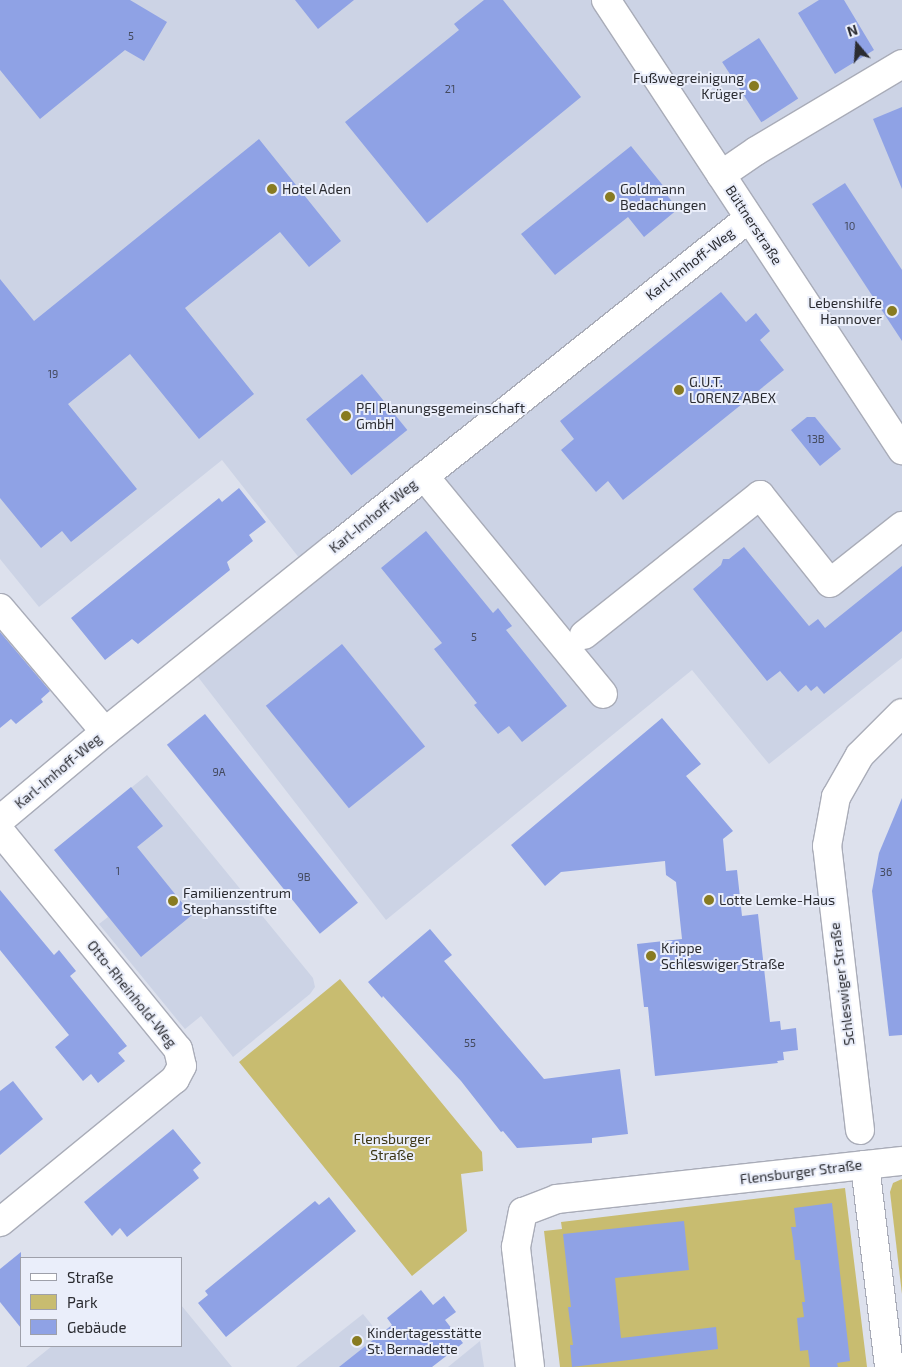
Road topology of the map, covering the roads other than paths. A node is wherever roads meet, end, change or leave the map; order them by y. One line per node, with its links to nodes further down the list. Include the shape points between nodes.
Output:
1 (606, 0): 3 (street, Büttnerstraße)
2 (902, 64): 3 (street, via 756,151)
3 (721, 176): 4 (street, Büttnerstraße)
4 (749, 218): 5 (street, Büttnerstraße); 6 (street, Karl-Imhoff-Weg)
5 (902, 450)
6 (424, 476): 10 (street); 12 (street, Karl-Imhoff-Weg)
7 (902, 526): 9 (street, via 830,583 760,496)
8 (0, 608): 12 (street)
9 (584, 635)
10 (603, 694)
11 (902, 712): 15 (street, Schleswiger Straße, via 860,754 836,797 827,846)
12 (104, 732): 13 (street, Karl-Imhoff-Weg)
13 (0, 820)
14 (0, 831): 18 (street, Otto-Rheinhold-Weg, via 178,1050 182,1066 175,1079)
15 (860, 1130)
16 (902, 1161): 17 (street, Flensburger Straße)
17 (865, 1165): 19 (street, Flensburger Straße, via 557,1199 523,1212 516,1247); 20 (street)
18 (0, 1222)
19 (530, 1367)
20 (889, 1367)

